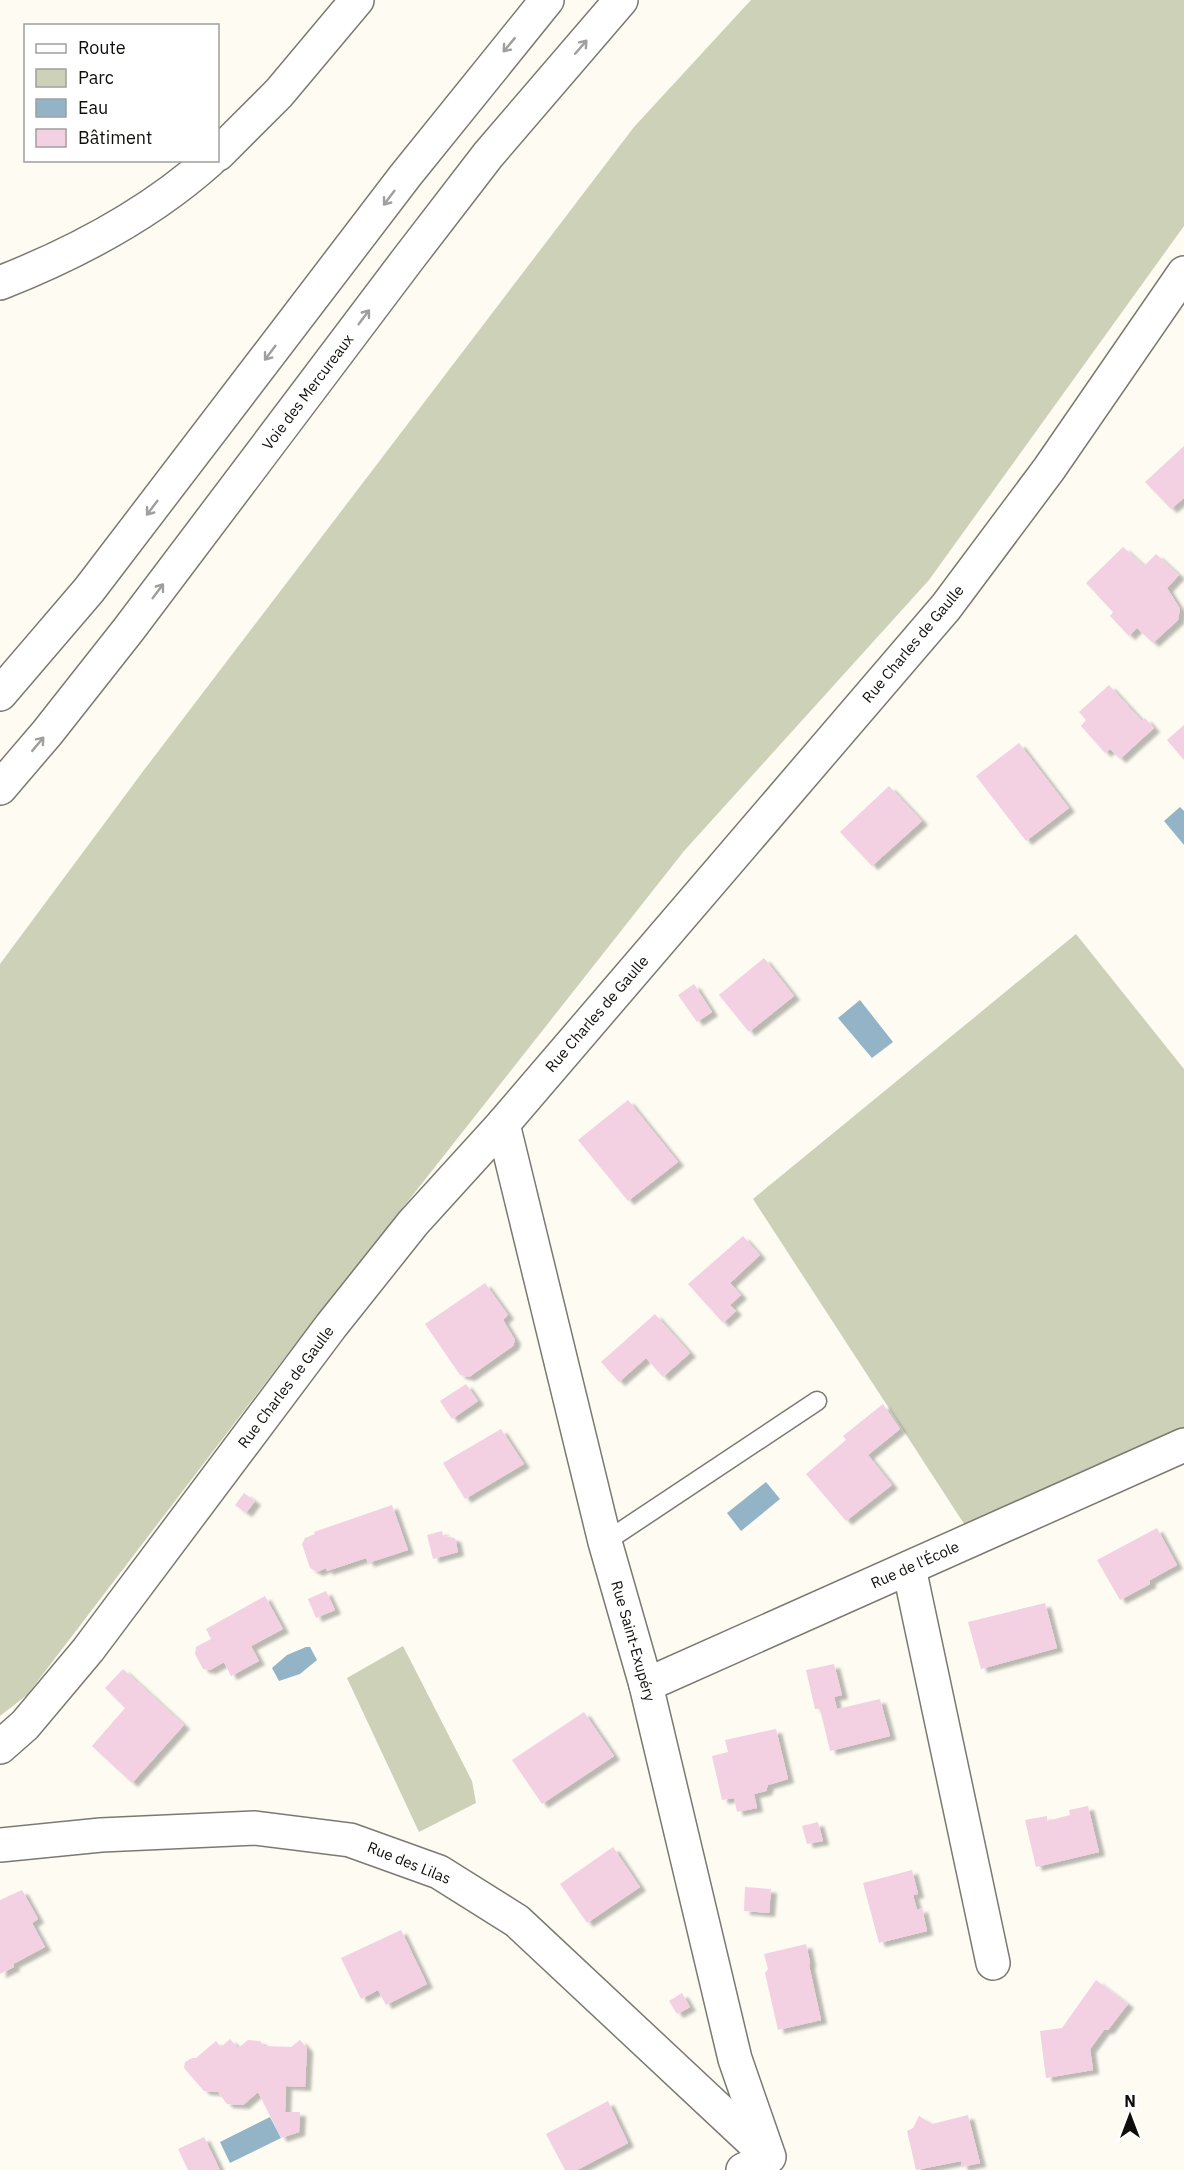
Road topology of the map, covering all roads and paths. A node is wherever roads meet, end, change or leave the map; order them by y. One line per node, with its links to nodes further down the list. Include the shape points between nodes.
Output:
1 (357, 0): 4 (main road, via 279,93)
2 (547, 0): 8 (main road, one-way to 8, via 405,176 89,590)
3 (621, 0): 9 (main road, Voie des Mercureaux, one-way to 3, via 129,629 481,163)
4 (219, 153)
5 (208, 162): 7 (main road, via 110,232)
6 (1184, 273): 10 (main road, Rue Charles de Gaulle, via 946,608)
7 (0, 283)
8 (0, 694)
9 (0, 788)
10 (503, 1124): 13 (main road, Rue Saint-Exupéry); 16 (main road, Rue Charles de Gaulle, via 413,1223 88,1650 25,1725)
11 (817, 1401): 13 (lane)
12 (1184, 1445): 14 (main road, Rue de l'École)
13 (605, 1542): 15 (main road, Rue Saint-Exupéry)
14 (909, 1568): 15 (main road, Rue de l'École); 18 (main road)
15 (646, 1685): 19 (main road, Rue Saint-Exupéry, via 735,2059)
16 (0, 1747)
17 (0, 1845): 19 (main road, Rue des Lilas, via 101,1835 255,1828 350,1840 439,1872 517,1920)
18 (993, 1963)
19 (765, 2166)

